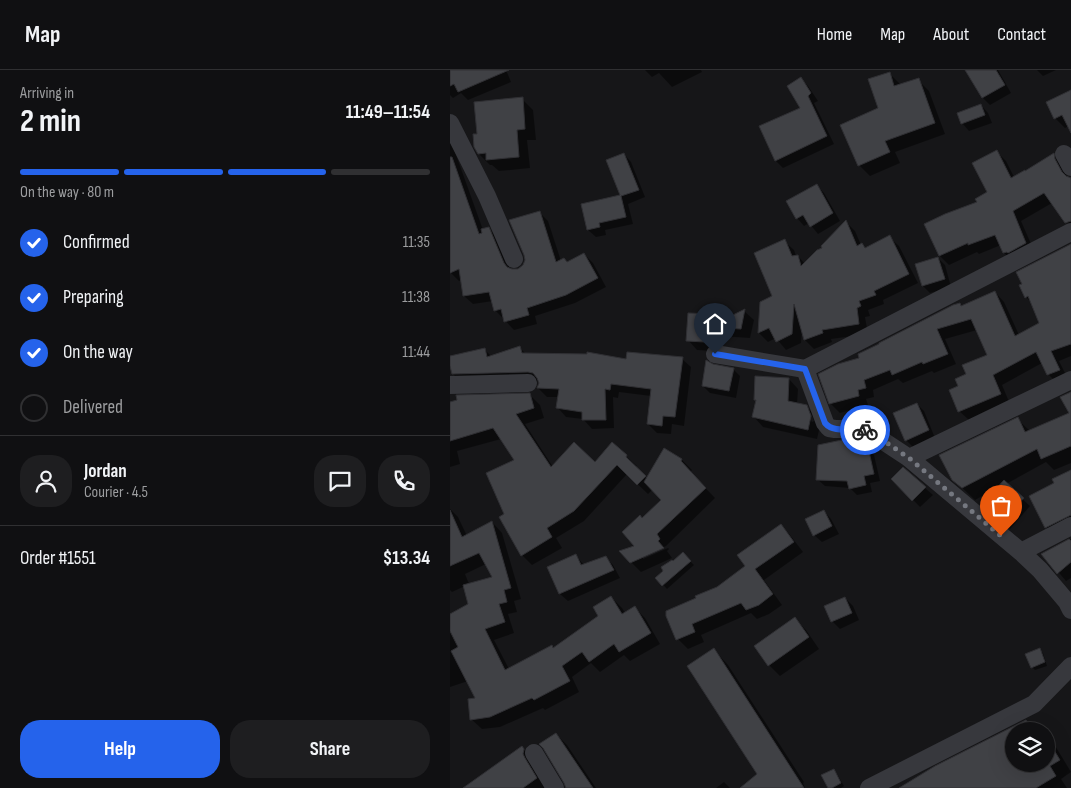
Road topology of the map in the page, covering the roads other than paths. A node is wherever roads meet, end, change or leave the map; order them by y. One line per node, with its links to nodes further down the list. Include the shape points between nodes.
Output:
1 (450, 123): 3 (street)
2 (1071, 232): 5 (street)
3 (514, 259)
4 (715, 354): 5 (street)
5 (805, 369): 9 (street, via 828,428 868,431)
6 (1071, 380): 9 (street)
7 (528, 383): 8 (street)
8 (450, 386)
9 (909, 458): 11 (street)
10 (1071, 526): 11 (street)
11 (1021, 552): 12 (street, via 1040,570)
12 (1071, 610)
13 (1071, 666): 16 (street, via 1034,704)
14 (534, 753): 15 (street)
15 (555, 788)
16 (869, 788)

